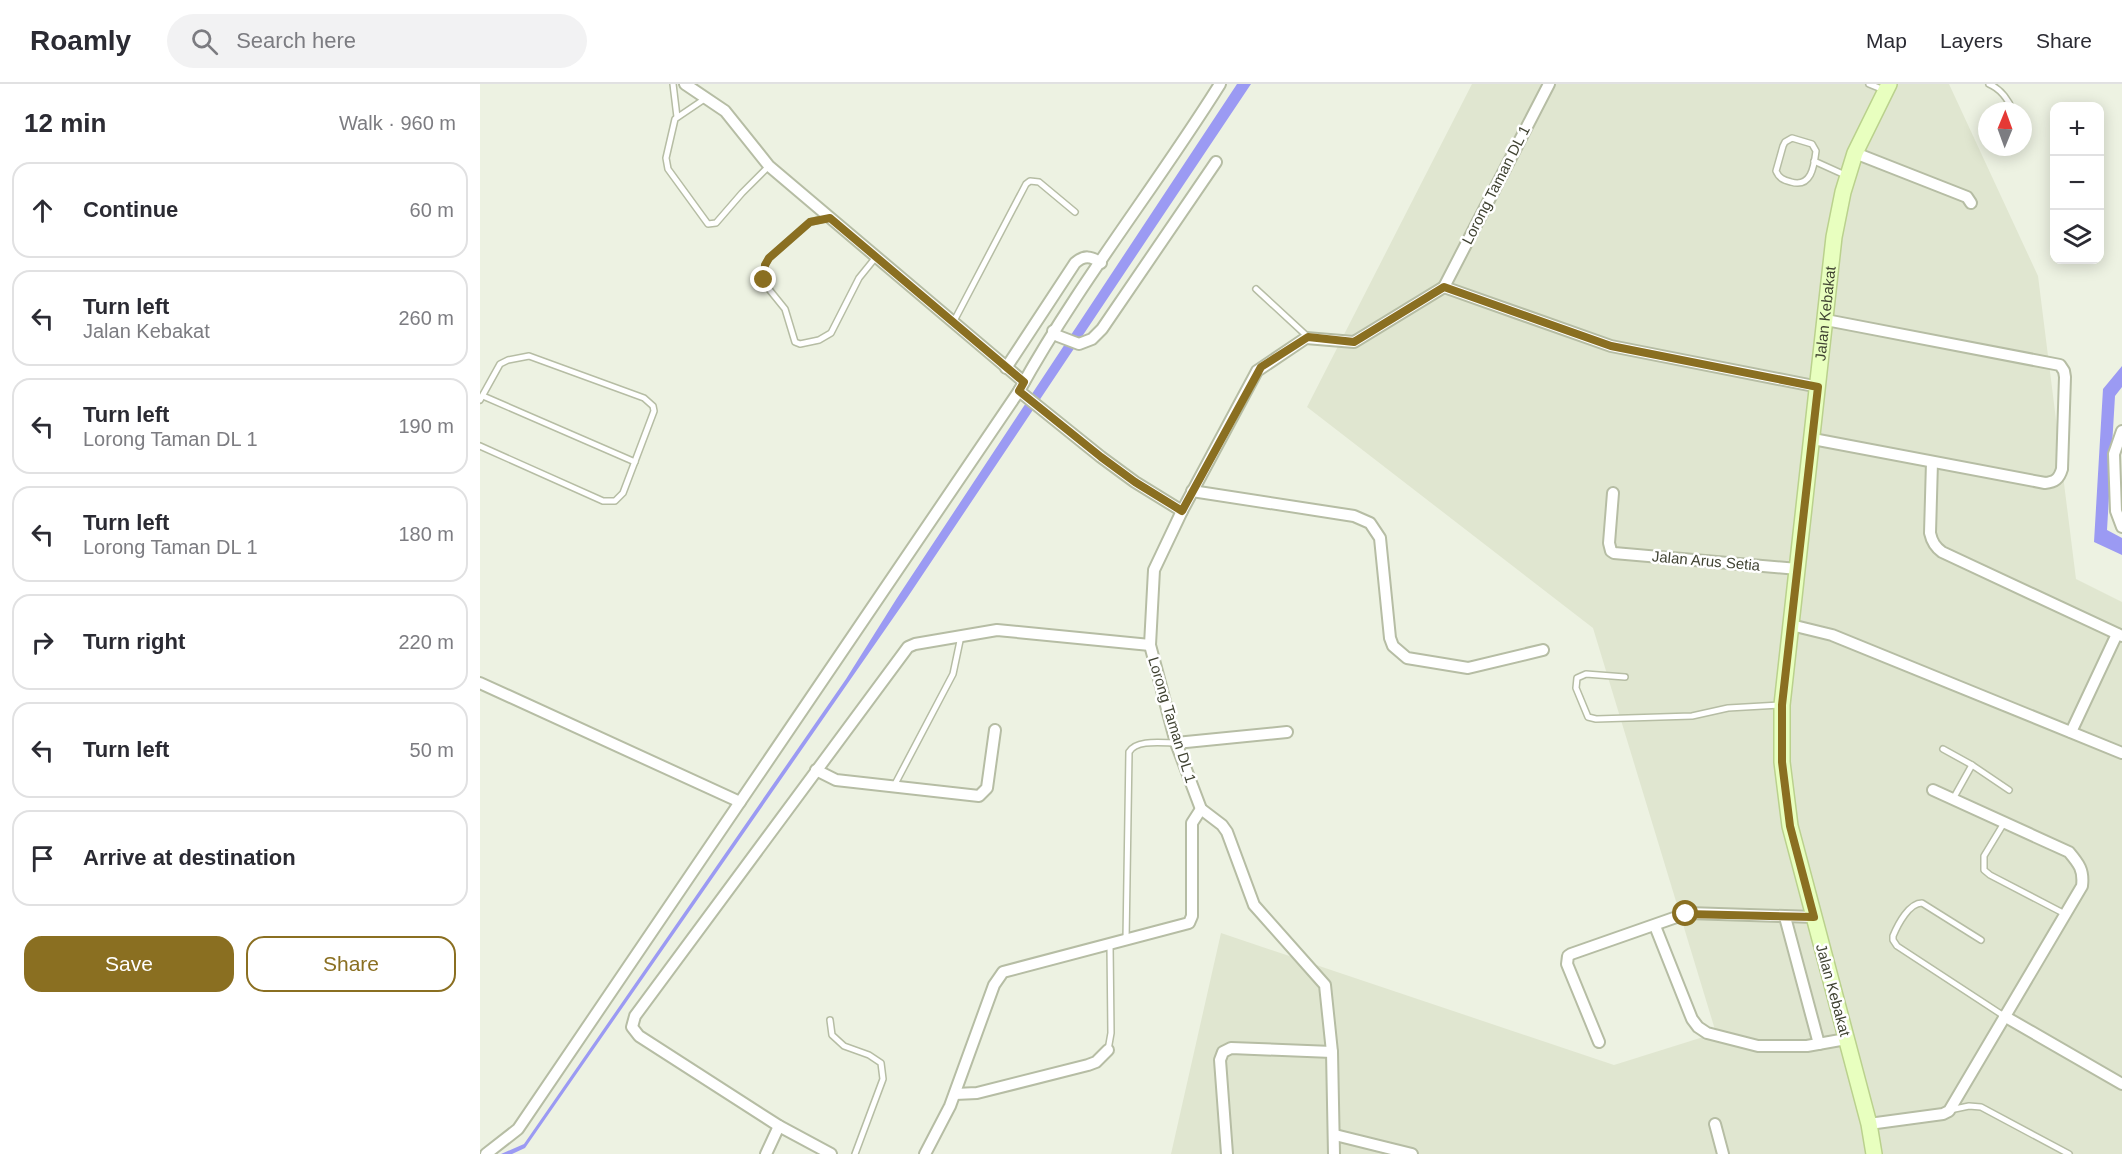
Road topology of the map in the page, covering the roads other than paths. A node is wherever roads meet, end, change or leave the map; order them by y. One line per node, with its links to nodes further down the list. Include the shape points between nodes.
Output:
1 (674, 84): 10 (lane)
2 (685, 84): 8 (street)
3 (1220, 84): 20 (street)
4 (1549, 84): 21 (street, Lorong Taman DL 1)
5 (1869, 84): 7 (lane)
6 (1989, 84): 9 (lane)
7 (1887, 87): 11 (street, Jalan Kebakat)
8 (706, 98): 10 (lane); 14 (street, via 724,111)
9 (2010, 102)
10 (677, 117): 14 (lane, via 672,125 666,165 708,224 716,223)
11 (1855, 153): 15 (street, Jalan Kebakat); 16 (street, via 1967,197)
12 (1814, 161): 12 (lane, via 1816,151 1812,144 1792,138 1783,146 1776,171 1784,180 1801,184 1808,180); 15 (lane)
13 (1216, 162): 27 (street, via 1102,329 1079,344)
14 (769, 166): 18 (street)
15 (1848, 176): 25 (street, Jalan Kebakat, via 1834,237)
16 (1971, 203)
17 (1076, 212): 26 (lane, via 1039,182 1026,184)
18 (830, 218): 19 (street); 19 (lane, via 810,222 765,265 764,283 785,309 795,342 819,340 831,333 859,278)
19 (876, 257): 26 (street)
20 (1101, 263): 23 (street, via 1091,257 1080,259); 24 (street)
21 (1444, 287): 28 (street, via 1354,342); 30 (street, via 1611,346)
22 (1256, 289): 28 (lane)
23 (1049, 301): 24 (street); 29 (street)
24 (1066, 313): 27 (street)
25 (1826, 320): 30 (street, Jalan Kebakat); 37 (street, via 2060,365 2064,371 2062,469 2053,482)
26 (953, 323): 29 (street)
27 (1056, 334): 31 (street)
28 (1308, 337): 38 (street, Lorong Taman DL 1, via 1259,369)
29 (1006, 368): 31 (street)
30 (1818, 387): 34 (street, Jalan Kebakat)
31 (1023, 390): 40 (street, via 1047,414 1135,482); 63 (street)
32 (481, 398): 36 (lane); 36 (lane, via 500,364 529,356 644,398 654,411)
33 (2122, 431): 41 (street, via 2114,454 2116,511)
34 (1813, 439): 37 (street); 42 (street, Jalan Kebakat)
35 (480, 446): 36 (lane, via 609,502 623,493)
36 (635, 462)
37 (1932, 462): 44 (street, via 1930,533 1936,548)
38 (1192, 491): 40 (street, Lorong Taman DL 1); 47 (street, via 1354,516 1371,523 1380,538 1390,638 1407,658 1471,668)
39 (1613, 493): 42 (street, Jalan Arus Setia, via 1609,547 1614,553)
40 (1182, 511): 46 (street, Lorong Taman DL 1, via 1155,567)
41 (2122, 527)
42 (1798, 569): 43 (street, Jalan Kebakat)
43 (1791, 626): 50 (street, Jalan Kebakat); 53 (street, via 1832,635)
44 (2120, 635): 53 (street)
45 (961, 636): 46 (street, via 999,630); 58 (street, via 908,647); 59 (lane, via 952,676)
46 (1150, 645): 54 (street, Lorong Taman DL 1)
47 (1543, 650)
48 (1624, 677): 50 (lane, via 1586,674 1577,678 1575,688 1588,717 1692,716 1728,708)
49 (480, 683): 63 (street)
50 (1782, 705): 68 (street, Jalan Kebakat, via 1782,762 1790,826)
51 (995, 730): 59 (street, via 987,788 979,796)
52 (1287, 732): 54 (street)
53 (2071, 732): 56 (street)
54 (1176, 743): 64 (street, Lorong Taman DL 1); 71 (lane, via 1135,745 1129,754)
55 (1943, 749): 57 (lane)
56 (2122, 753)
57 (1972, 765): 61 (lane); 62 (lane)
58 (816, 770): 59 (street, via 836,780); 85 (street, via 632,1021 639,1036)
59 (894, 786)
60 (1933, 790): 62 (street)
61 (2009, 790)
62 (1953, 799): 65 (street)
63 (740, 802): 87 (street, via 518,1129)
64 (1201, 809): 71 (street, via 1192,823 1191,920 1186,925); 79 (street, Lorong Taman DL 1, via 1227,832 1254,905 1323,981)
65 (2004, 823): 66 (street, via 2069,852 2080,864 2082,886); 66 (lane, via 1984,856 1984,870)
66 (2065, 914): 73 (street)
67 (1785, 917): 68 (street); 69 (street, via 1688,913); 77 (street)
68 (1814, 917): 75 (street, Jalan Kebakat)
69 (1655, 926): 76 (street, via 1568,956 1567,964); 77 (street, via 1692,1019 1703,1030 1758,1046)
70 (1981, 940): 73 (lane, via 1922,903 1911,907 1893,936 1894,944)
71 (1126, 941): 72 (street)
72 (1110, 945): 78 (lane); 81 (street, via 1003,972 994,985)
73 (2004, 1016): 80 (street); 82 (street)
74 (830, 1020): 90 (lane, via 832,1035 843,1046 881,1063 883,1079)
75 (1846, 1039): 77 (street); 84 (street, Jalan Kebakat)
76 (1599, 1042)
77 (1819, 1044)
78 (1108, 1050): 81 (street, via 1088,1065 977,1093)
79 (1332, 1052): 86 (street, Lorong Taman DL 1); 92 (street, via 1231,1048 1223,1052 1220,1060)
80 (2122, 1084)
81 (955, 1094): 91 (street)
82 (1949, 1111): 84 (street); 97 (lane, via 1981,1107)
83 (1715, 1124): 95 (street)
84 (1869, 1124): 96 (street, Jalan Kebakat)
85 (779, 1126): 88 (street); 89 (street)
86 (1335, 1135): 93 (street, Lorong Taman DL 1); 94 (street)
87 (486, 1154)
88 (766, 1154)
89 (831, 1154)
90 (855, 1154)
91 (925, 1154)
92 (1227, 1154)
93 (1334, 1154)
94 (1412, 1154)
95 (1723, 1154)
96 (1874, 1154)
97 (2069, 1154)

